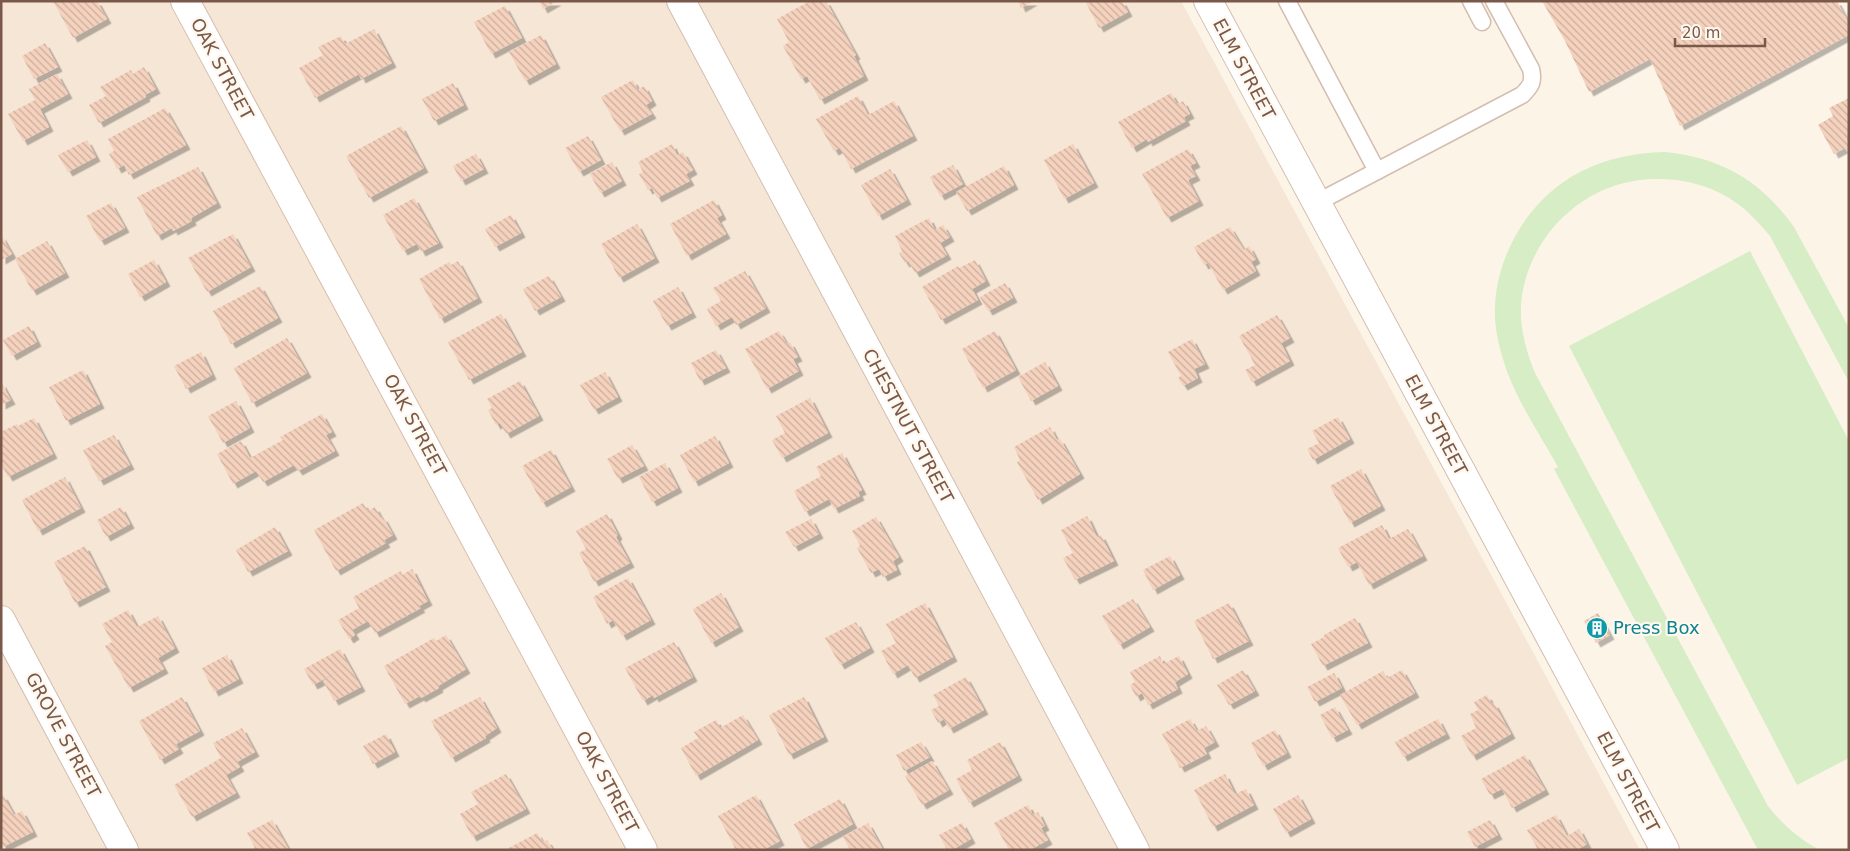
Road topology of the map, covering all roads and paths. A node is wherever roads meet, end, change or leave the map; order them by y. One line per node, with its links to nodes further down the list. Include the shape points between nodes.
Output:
1 (185, 1): 12 (street, OAK STREET)
2 (681, 1): 13 (street, CHESTNUT STREET)
3 (1208, 1): 9 (street, ELM STREET)
4 (1288, 1): 8 (lane)
5 (1471, 1): 7 (lane)
6 (1494, 1): 8 (lane, via 1531,69 1531,86 1522,95)
7 (1482, 22)
8 (1376, 171): 9 (lane)
9 (1316, 202): 14 (street, ELM STREET)
10 (1, 620): 11 (street, GROVE STREET)
11 (124, 850)
12 (643, 850)
13 (1136, 850)
14 (1665, 850)

